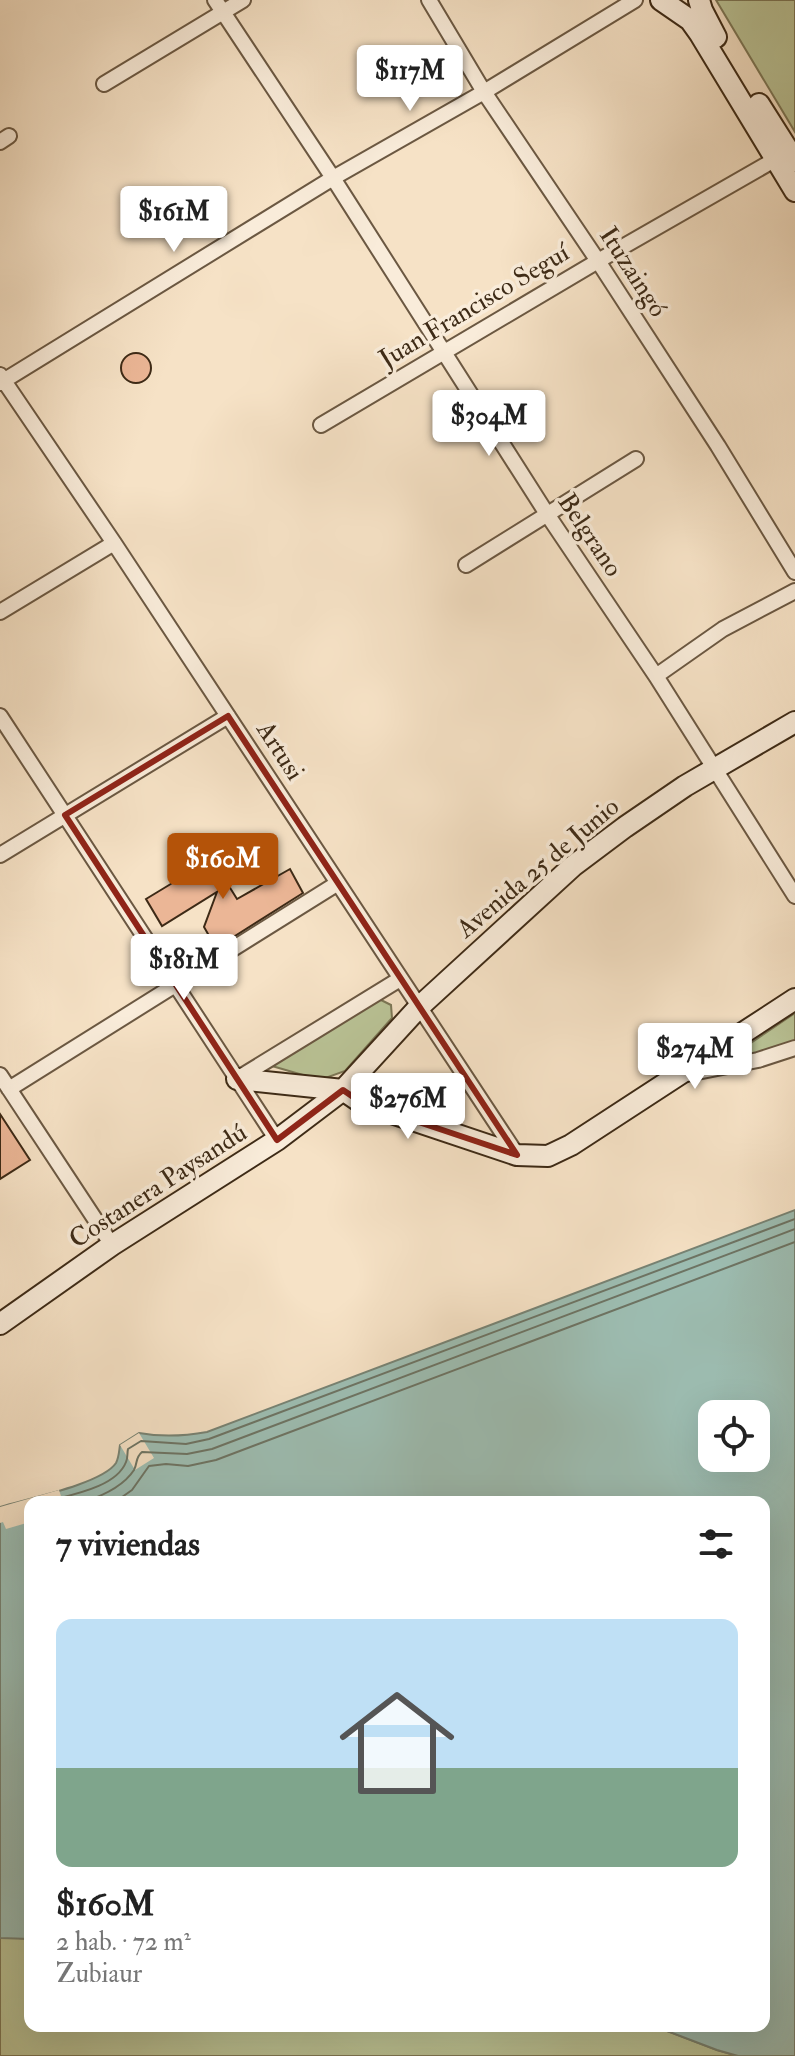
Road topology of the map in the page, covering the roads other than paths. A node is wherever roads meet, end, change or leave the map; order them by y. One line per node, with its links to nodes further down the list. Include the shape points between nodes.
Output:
1 (243, 0): 6 (street)
2 (429, 0): 8 (street, Ituzaingó)
3 (635, 0): 8 (street)
4 (661, 0): 10 (main road, via 690,20)
5 (699, 0): 9 (main road, via 710,28)
6 (219, 6): 7 (street); 11 (street, Belgrano)
7 (104, 84)
8 (484, 92): 11 (street); 13 (street, Ituzaingó)
9 (787, 142): 10 (main road)
10 (786, 160): 12 (main road); 13 (street, Juan Francisco Seguí)
11 (333, 178): 14 (street, Belgrano); 15 (street)
12 (795, 191)
13 (598, 261): 14 (street, Juan Francisco Seguí); 21 (street, Ituzaingó)
14 (443, 351): 16 (street, Juan Francisco Seguí); 18 (street, Belgrano)
15 (1, 380): 19 (street, Artusi)
16 (321, 425)
17 (636, 459): 18 (street)
18 (547, 514): 20 (street); 24 (street, Belgrano)
19 (114, 543): 23 (street); 26 (street, Artusi)
20 (466, 565)
21 (795, 572)
22 (795, 591): 24 (street, via 723,629)
23 (0, 612)
24 (656, 676): 28 (street, Belgrano)
25 (0, 716): 29 (street)
26 (228, 716): 29 (street); 31 (street, Artusi)
27 (795, 722): 28 (main road, Avenida 25 de Junio)
28 (715, 769): 32 (street, Belgrano); 36 (main road, Avenida 25 de Junio, via 573,866)
29 (65, 815): 30 (street); 34 (street)
30 (0, 855)
31 (338, 883): 33 (street, Artusi); 34 (street)
32 (795, 896)
33 (400, 979): 36 (street, Artusi); 40 (street)
34 (175, 985): 40 (street); 41 (street)
35 (795, 999): 39 (main road, Costanera Paysandú)
36 (419, 1007): 42 (main road, Avenida 25 de Junio); 44 (street, Artusi)
37 (795, 1048): 39 (street)
38 (0, 1075): 41 (street)
39 (678, 1075): 44 (main road, Costanera Paysandú, via 571,1145 548,1156)
40 (237, 1079): 42 (main road, Costanera Paysandú); 43 (street)
41 (9, 1089): 45 (street)
42 (343, 1090): 43 (main road, Costanera Paysandú); 44 (main road, Costanera Paysandú, via 362,1103)
43 (277, 1140): 45 (main road, Costanera Paysandú)
44 (517, 1155)
45 (112, 1245): 46 (main road, Costanera Paysandú)
46 (0, 1324)

